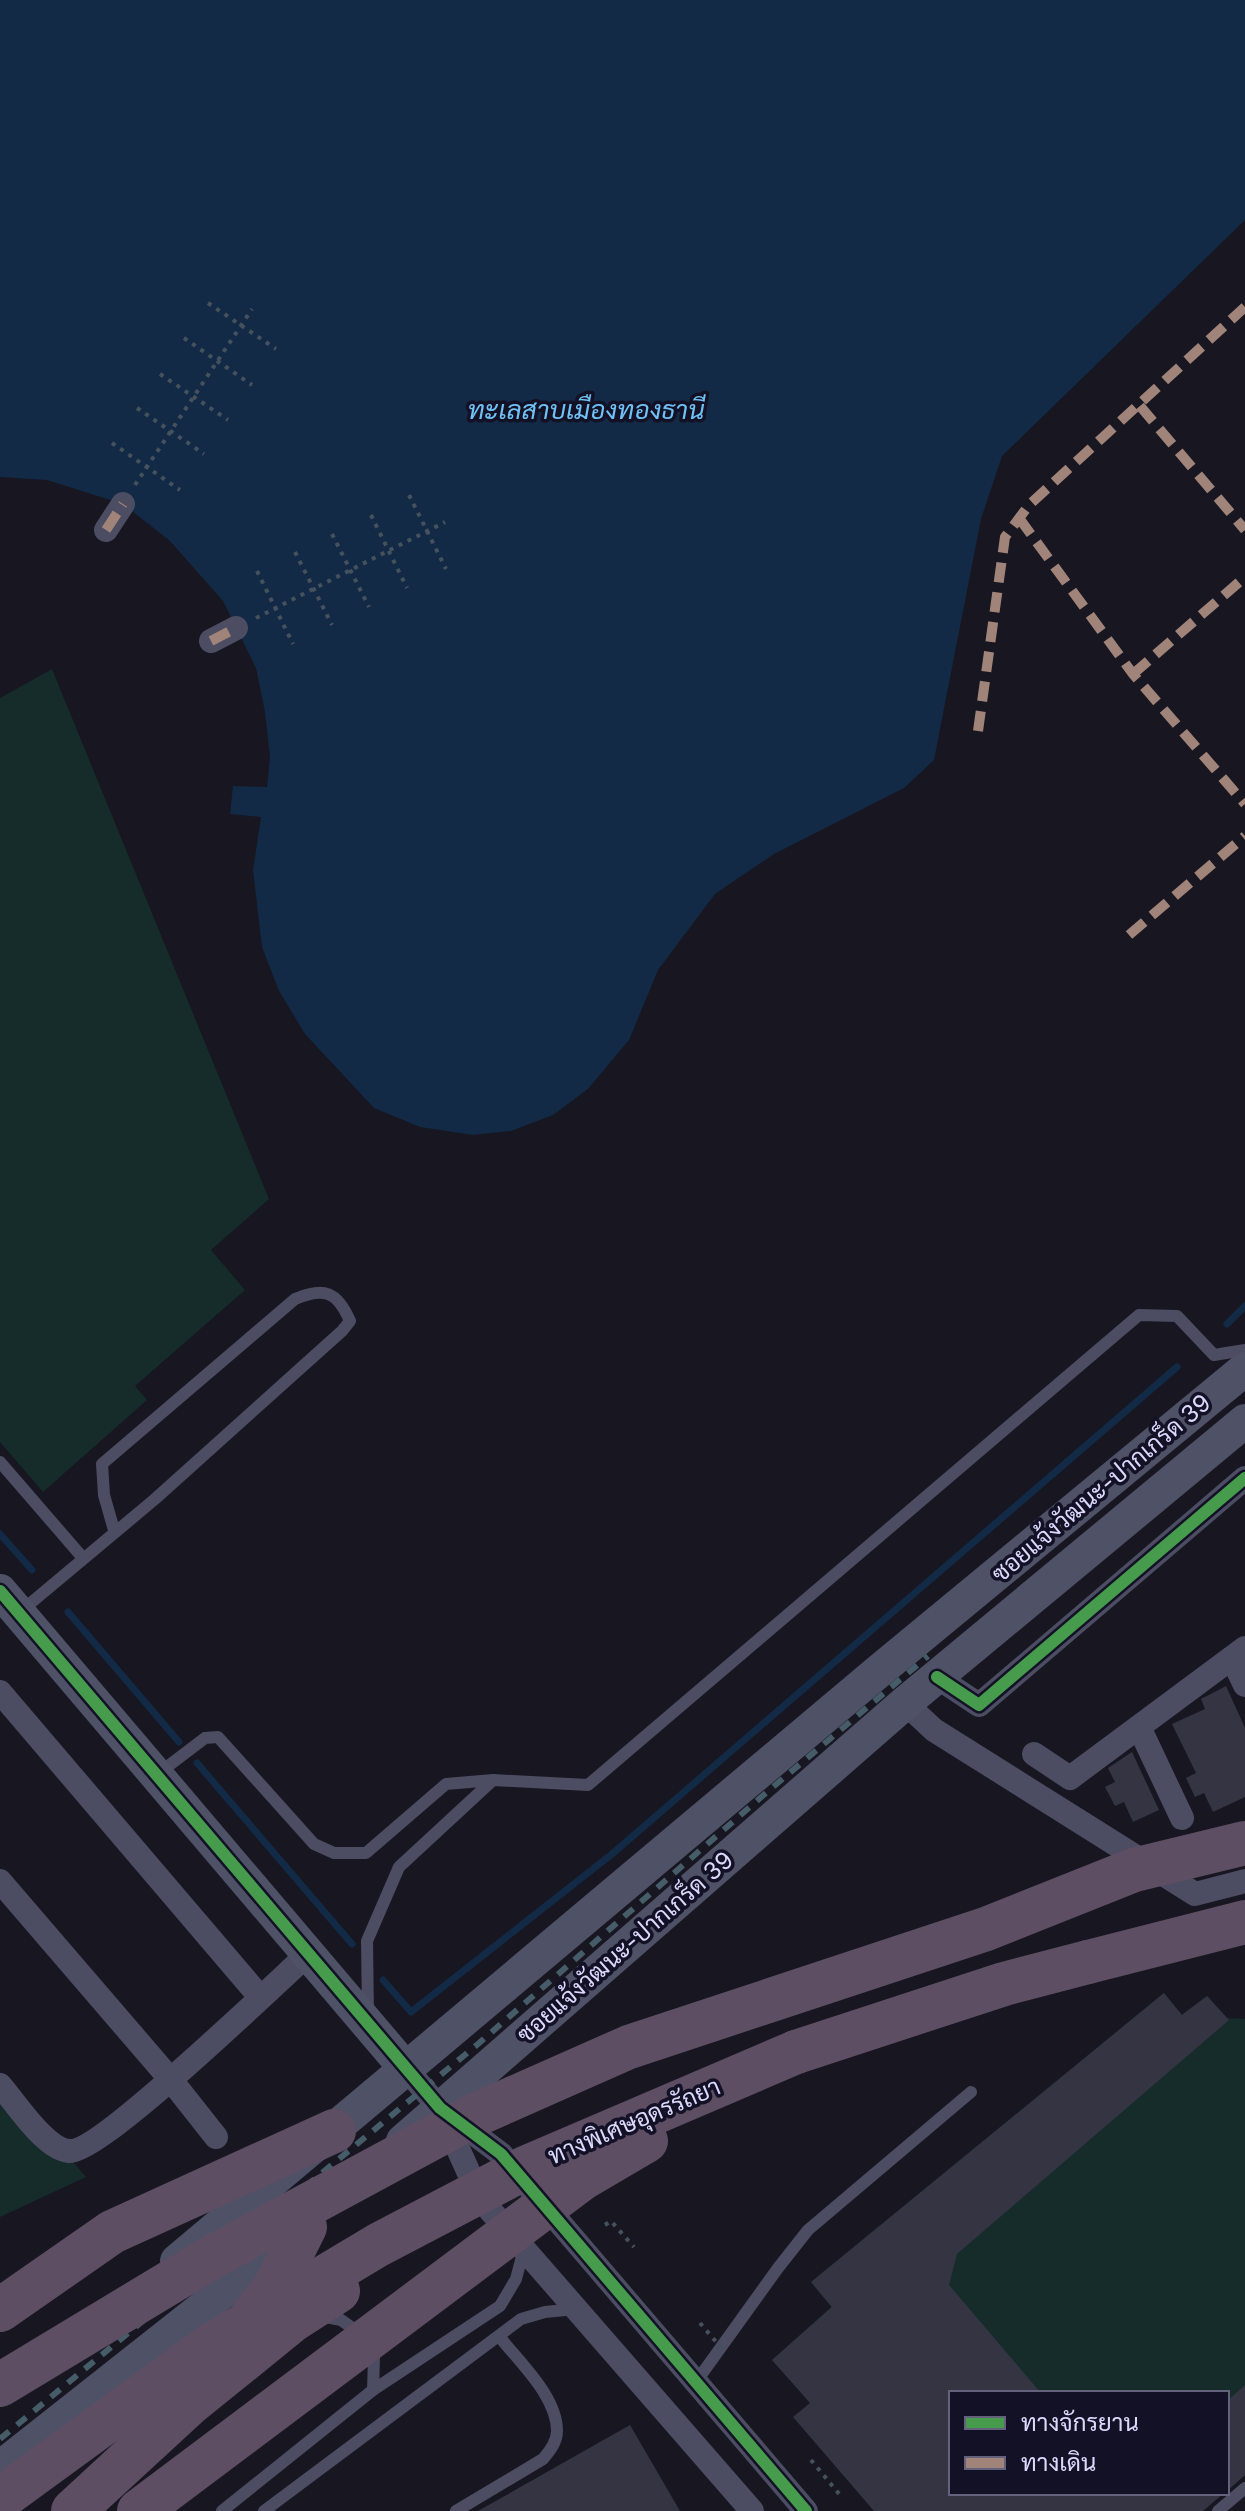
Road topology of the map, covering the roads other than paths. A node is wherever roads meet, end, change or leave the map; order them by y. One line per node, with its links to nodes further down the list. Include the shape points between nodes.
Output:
1 (123, 504): 2 (street)
2 (106, 530)
3 (236, 628): 4 (street)
4 (211, 641)
5 (1245, 1350): 21 (lane, via 1214,1355 1177,1316 1139,1315 588,1785)
6 (1245, 1369): 31 (main road, ซอยแจ้งวัฒนะ-ปากเกร็ด 39)
7 (1245, 1421): 14 (main road, ซอยแจ้งวัฒนะ-ปากเกร็ด 39)
8 (0, 1462): 11 (lane)
9 (1245, 1478): 14 (street, via 979,1705)
10 (114, 1530): 10 (lane, via 102,1464 295,1299 314,1291 330,1294 350,1321 342,1331); 11 (lane)
11 (83, 1558): 12 (lane)
12 (9, 1602): 20 (main road)
13 (1238, 1653): 15 (street); 18 (street)
14 (937, 1677): 17 (main road, ซอยแจ้งวัฒนะ-ปากเกร็ด 39)
15 (1245, 1685)
16 (0, 1692): 28 (street)
17 (905, 1703): 25 (street, via 934,1730 1201,1898); 35 (main road, ซอยแจ้งวัฒนะ-ปากเกร็ด 39)
18 (1139, 1727): 19 (street, via 1070,1778); 22 (street)
19 (1034, 1754)
20 (156, 1775): 21 (lane, via 205,1738 218,1737 314,1844 334,1853 366,1853 446,1784); 27 (main road)
21 (493, 1780): 29 (lane, via 399,1867 367,1941)
22 (1182, 1818)
23 (1245, 1843): 46 (highway, bridge, via 1134,1870 986,1929 629,2047 473,2116 212,2257)
24 (0, 1881): 32 (street)
25 (1245, 1881)
26 (1241, 1920): 30 (highway, ทางพิเศษอุดรรัถยา, bridge, via 1004,1984)
27 (308, 1954): 28 (street); 29 (main road)
28 (260, 1997): 32 (street)
29 (368, 2025): 31 (main road)
30 (796, 2052): 51 (highway, ทางพิเศษอุดรรัถยา, bridge, via 525,2168 378,2245 211,2345); 54 (highway, bridge, via 583,2178)
31 (406, 2069): 35 (street); 36 (main road, ซอยแจ้งวัฒนะ-ปากเกร็ด 39)
32 (171, 2080): 33 (street, via 91,2144 71,2152 52,2145); 37 (street)
33 (0, 2085)
34 (971, 2092): 45 (lane, via 808,2230)
35 (440, 2108): 38 (street); 39 (main road, ซอยแจ้งวัฒนะ-ปากเกร็ด 39); 45 (street, via 501,2154)
36 (334, 2131): 42 (highway, via 112,2232); 46 (main road, ซอยแจ้งวัฒนะ-ปากเกร็ด 39)
37 (216, 2137)
38 (490, 2210): 40 (street); 43 (highway, via 394,2254)
39 (305, 2227): 48 (highway, via 275,2287); 49 (main road, ซอยแจ้งวัฒนะ-ปากเกร็ด 39)
40 (524, 2248): 41 (street); 47 (lane, via 516,2279 500,2306)
41 (579, 2309): 44 (lane, via 532,2315); 57 (street)
42 (0, 2310)
43 (293, 2320): 47 (lane, via 327,2315 355,2329 367,2340 374,2358); 48 (highway)
44 (499, 2336): 52 (lane); 56 (lane, via 543,2392 554,2411 557,2433 543,2459)
45 (696, 2382): 58 (street)
46 (2, 2389)
47 (373, 2390): 55 (lane)
48 (188, 2405): 53 (highway)
49 (0, 2468)
50 (1245, 2488): 59 (lane)
51 (0, 2499)
52 (274, 2508)
53 (73, 2511)
54 (139, 2511)
55 (222, 2511)
56 (456, 2511)
57 (752, 2511)
58 (806, 2511)
59 (1218, 2511)

